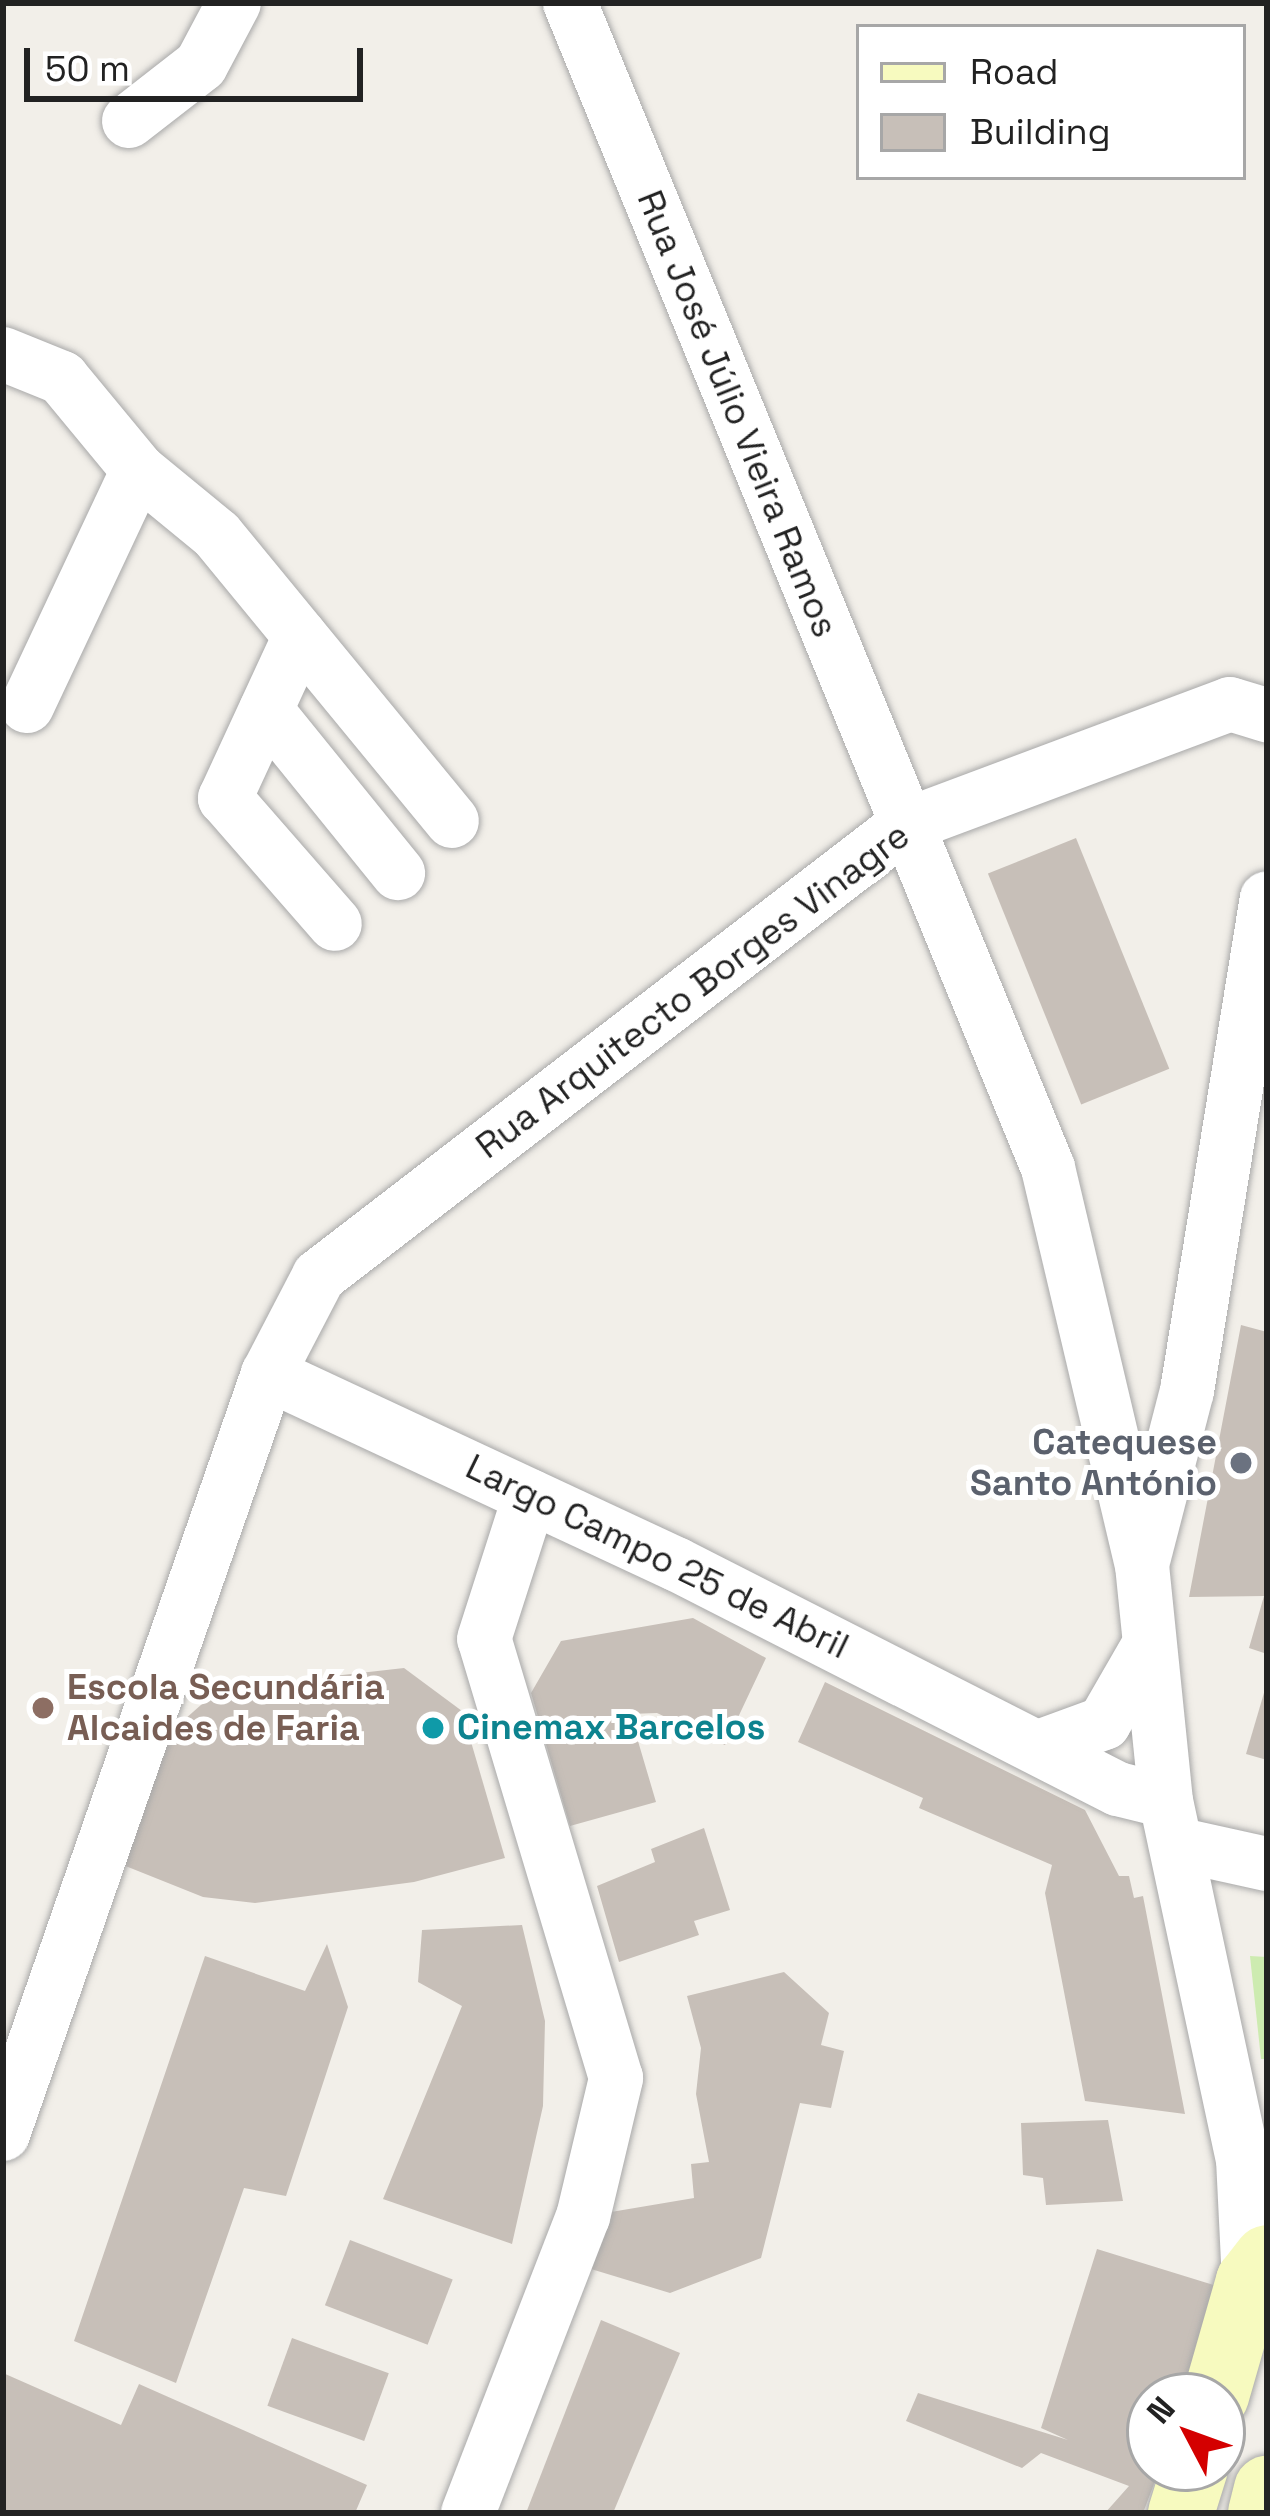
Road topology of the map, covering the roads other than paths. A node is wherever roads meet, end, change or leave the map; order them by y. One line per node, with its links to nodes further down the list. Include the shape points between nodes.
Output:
1 (234, 3): 3 (street, via 201,65)
2 (570, 3): 11 (street, Rua José Júlio Vieira Ramos)
3 (129, 121)
4 (3, 354): 5 (street, via 62,379)
5 (138, 470): 6 (street, via 217,535); 7 (street)
6 (300, 636): 8 (street); 10 (street)
7 (27, 706)
8 (266, 710): 12 (street); 14 (street, via 225,798)
9 (1267, 715): 11 (street, Rua Arquitecto Borges Vinagre, via 1230,704)
10 (452, 821)
11 (904, 826): 15 (street, Rua Arquitecto Borges Vinagre, via 319,1276); 17 (street, via 1048,1168)
12 (398, 873)
13 (1267, 898): 17 (street, via 1187,1391)
14 (334, 924)
15 (268, 1374): 16 (street, Largo Campo 25 de Abril); 22 (street, Rua Arquitecto Borges Vinagre)
16 (530, 1496): 19 (street, Largo Campo 25 de Abril); 26 (street, via 484,1639 616,2078 583,2217)
17 (1142, 1565): 18 (street)
18 (1149, 1645): 19 (street, via 1104,1723); 20 (street)
19 (1044, 1745): 20 (street, Largo Campo 25 de Abril)
20 (1171, 1822): 21 (street, Largo Campo 25 de Abril); 23 (street, via 1243,2159)
21 (1267, 1864)
22 (3, 2134)
23 (1258, 2270): 24 (street)
24 (1224, 2372)
25 (1267, 2489): 27 (street)
26 (468, 2513)
27 (1261, 2513)

